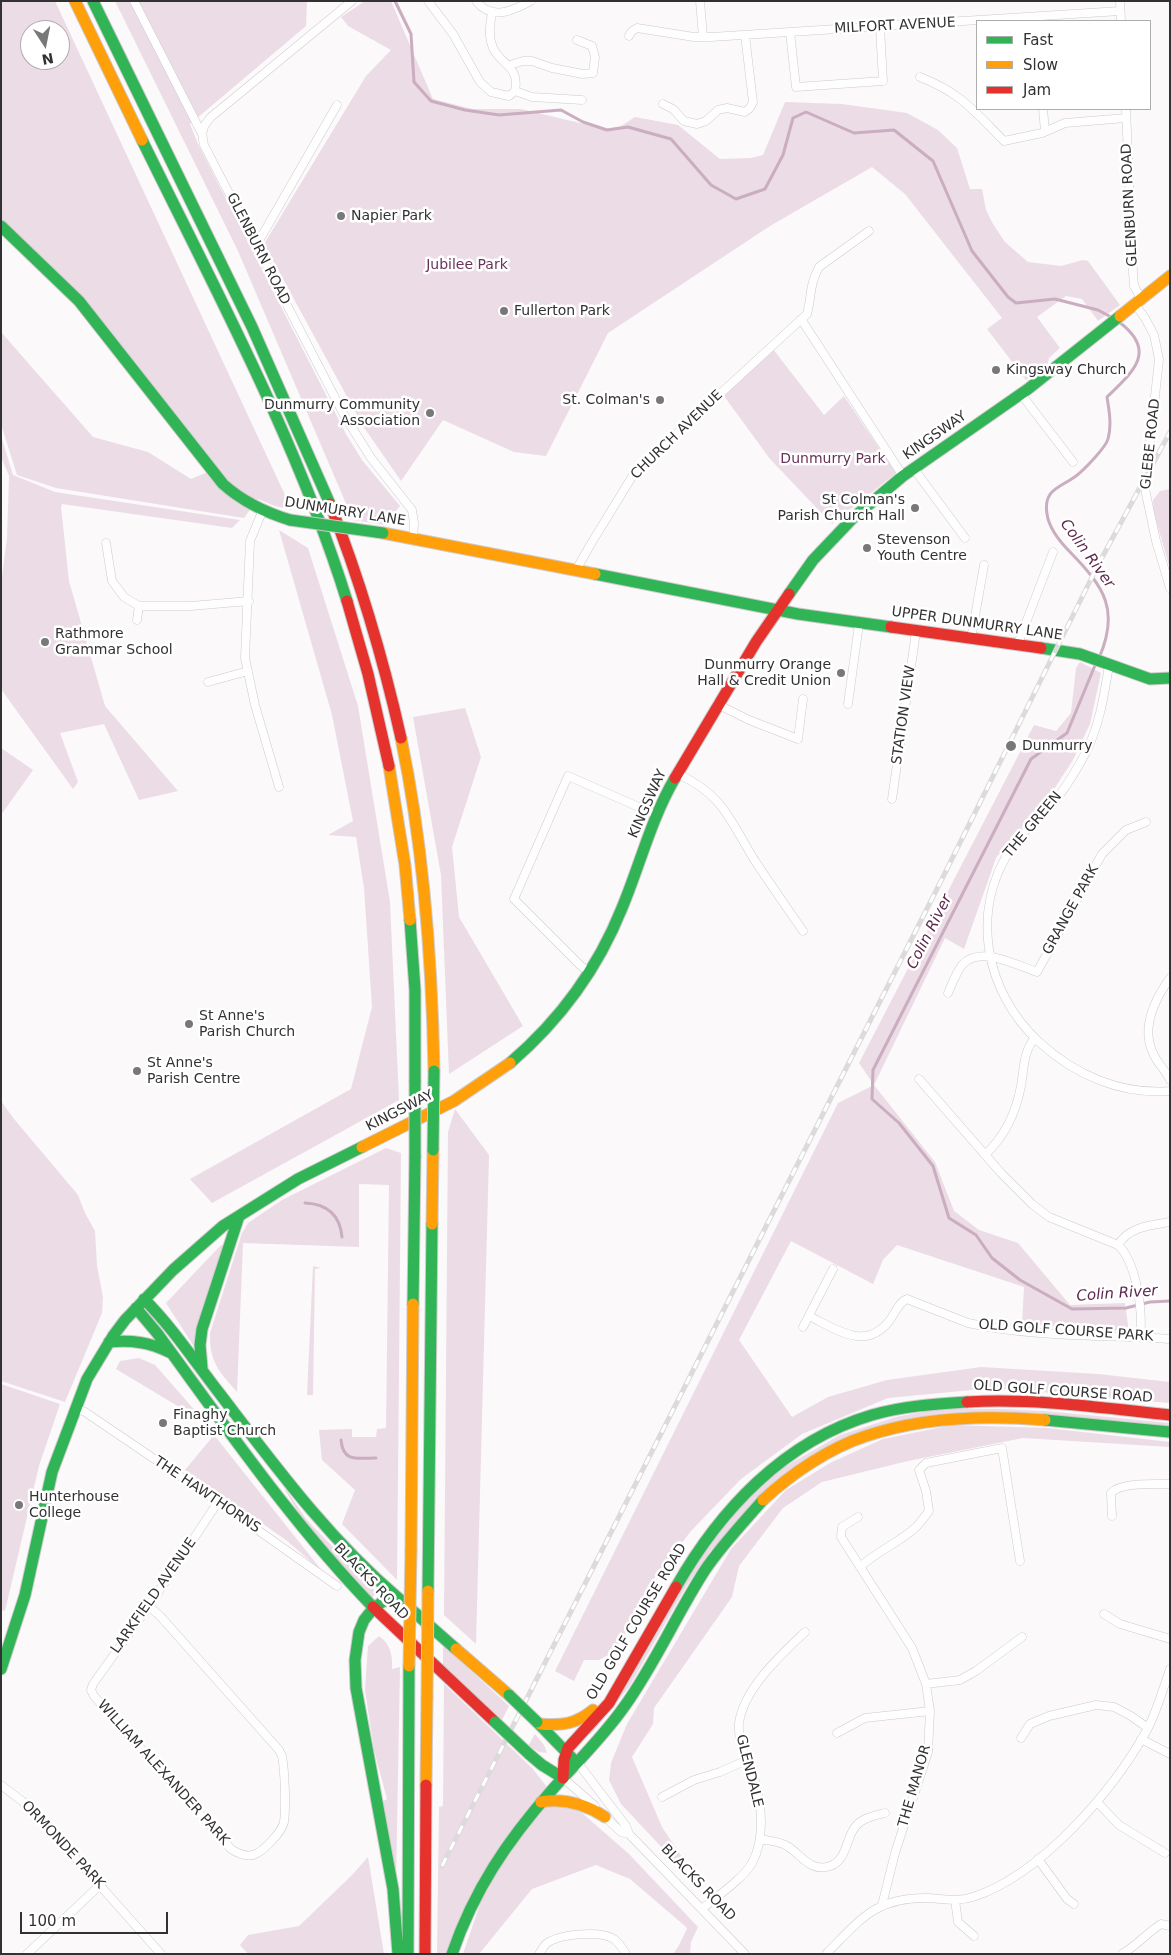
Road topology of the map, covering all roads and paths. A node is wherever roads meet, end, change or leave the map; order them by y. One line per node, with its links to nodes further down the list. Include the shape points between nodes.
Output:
1 (75, 1): 146 (main road, bridge, via 296,464 341,582 380,725 394,797 414,960 416,1081 410,1433)
2 (93, 1): 147 (main road, bridge, via 296,420 346,542 379,647 412,800 425,891 434,1071)
3 (134, 1): 31 (street, GLENBURN ROAD)
4 (352, 1): 31 (street, via 211,117 203,126)
5 (428, 1): 23 (street, via 453,34 480,82 490,92 501,96 510,96)
6 (476, 1): 11 (street, via 485,11)
7 (531, 1): 11 (street, via 514,10)
8 (700, 1): 19 (street)
9 (1120, 1): 10 (street)
10 (1120, 11): 12 (street, MILFORT AVENUE); 13 (street)
11 (492, 12): 21 (street, via 489,34 493,48)
12 (985, 20)
13 (1121, 20)
14 (976, 21): 15 (street, MILFORT AVENUE)
15 (880, 27): 16 (street, MILFORT AVENUE); 16 (street, via 883,81 796,88)
16 (790, 32): 17 (street, MILFORT AVENUE)
17 (745, 34): 19 (street, MILFORT AVENUE); 25 (street, via 753,102 750,108 745,112 727,108 718,110 697,124 684,121)
18 (629, 36): 19 (street, MILFORT AVENUE, via 637,28 645,28)
19 (703, 37)
20 (576, 40): 21 (street, via 592,46 595,56 593,73 583,74 523,60)
21 (510, 65): 23 (street)
22 (920, 77): 30 (street, via 960,97 1004,140)
23 (515, 91): 24 (street, via 532,96)
24 (582, 100)
25 (663, 104)
26 (337, 105): 34 (street)
27 (1043, 110): 30 (street)
28 (1126, 110): 29 (street, GLENBURN ROAD)
29 (1126, 118): 30 (street, via 1065,123); 36 (street, GLENBURN ROAD, via 1133,272)
30 (1045, 131)
31 (202, 134): 34 (street, GLENBURN ROAD, via 204,146)
32 (1, 226): 42 (main road, DUNMURRY LANE, via 79,301 210,471 240,498)
33 (869, 231): 37 (street, CHURCH AVENUE, via 819,267 810,291 807,314)
34 (256, 246): 43 (street, GLENBURN ROAD, via 355,434 412,510)
35 (1170, 276): 36 (main road, KINGSWAY)
36 (1138, 302): 38 (main road, KINGSWAY); 49 (street, GLEBE ROAD, via 1154,335 1159,359 1145,489)
37 (802, 319): 41 (street); 48 (street, CHURCH AVENUE, via 635,472)
38 (1021, 394): 39 (street); 40 (main road, KINGSWAY)
39 (1073, 462)
40 (914, 469): 41 (main road, KINGSWAY); 44 (street)
41 (903, 476): 52 (main road, KINGSWAY, via 831,540)
42 (262, 512): 43 (main road, DUNMURRY LANE, bridge, via 290,520); 50 (street, via 250,541)
43 (413, 538): 48 (main road, DUNMURRY LANE)
44 (964, 538)
45 (106, 543): 51 (street, via 112,581 124,597)
46 (1053, 552): 57 (street)
47 (984, 565): 56 (street)
48 (576, 570): 52 (main road, DUNMURRY LANE)
49 (1170, 588)
50 (249, 601): 51 (street); 59 (street, via 245,658)
51 (139, 606): 53 (street)
52 (776, 610): 54 (main road, UPPER DUNMURRY LANE); 63 (main road, KINGSWAY)
53 (137, 620)
54 (859, 624): 55 (main road, UPPER DUNMURRY LANE); 64 (street)
55 (916, 632): 56 (main road, UPPER DUNMURRY LANE); 67 (street, STATION VIEW)
56 (971, 639): 57 (main road, UPPER DUNMURRY LANE)
57 (1017, 646): 58 (main road, UPPER DUNMURRY LANE, via 1087,656)
58 (1107, 664): 60 (main road, UPPER DUNMURRY LANE, via 1132,674); 71 (street, THE GREEN, via 1098,721 1084,755 1049,808 1013,845 997,874 987,929)
59 (248, 671): 61 (street); 66 (street)
60 (1170, 678)
61 (208, 682)
62 (804, 699): 63 (street, via 798,739)
63 (718, 704): 65 (main road, KINGSWAY)
64 (848, 704)
65 (678, 774): 68 (main road, KINGSWAY); 70 (street, via 708,791 722,805)
66 (279, 787)
67 (892, 799)
68 (657, 814): 72 (main road, KINGSWAY, via 622,909); 72 (street, via 568,776 514,899)
69 (1146, 822): 71 (street, GRANGE PARK, via 1126,830 1102,854 1037,972)
70 (803, 931)
71 (990, 958): 74 (street, via 977,956 964,964); 75 (street, THE GREEN, via 1009,1007)
72 (590, 972): 80 (main road, KINGSWAY, via 553,1021 504,1069 454,1100 298,1179)
73 (1170, 978): 77 (street, via 1150,1018 1149,1037 1153,1054)
74 (948, 994)
75 (1034, 1038): 78 (street, THE GREEN, via 1056,1056 1114,1086 1140,1091); 79 (street, via 1026,1054 1010,1123)
76 (919, 1079): 79 (street)
77 (1170, 1080)
78 (1170, 1091)
79 (986, 1155): 82 (street, via 1019,1191 1049,1217)
80 (239, 1216): 84 (main road, KINGSWAY, via 208,1238); 92 (main road, via 202,1328)
81 (1170, 1222): 82 (street, via 1136,1229 1126,1235)
82 (1118, 1246): 88 (street, via 1131,1264 1141,1319)
83 (833, 1269): 86 (street)
84 (144, 1299): 85 (main road, KINGSWAY); 92 (main road, BLACKS ROAD, via 164,1319)
85 (136, 1308): 90 (main road, KINGSWAY); 91 (main road, BLACKS ROAD)
86 (809, 1316): 87 (street); 88 (street, OLD GOLF COURSE PARK, via 843,1333 867,1336 880,1331 907,1299 979,1326)
87 (803, 1328)
88 (1140, 1337): 89 (street, OLD GOLF COURSE PARK)
89 (1170, 1339)
90 (109, 1342): 91 (main road, via 141,1341); 93 (main road, KINGSWAY, via 87,1379)
91 (171, 1353): 105 (main road, BLACKS ROAD, via 296,1521)
92 (203, 1371): 103 (main road, BLACKS ROAD, via 336,1540)
93 (75, 1408): 97 (street, THE HAWTHORNS); 110 (main road, KINGSWAY, via 52,1472 25,1595)
94 (1170, 1415): 111 (main road, OLD GOLF COURSE ROAD, via 980,1400 910,1405 885,1410 837,1428 813,1440 769,1471 721,1519 686,1570)
95 (1170, 1432): 124 (main road, via 1021,1419 946,1419 890,1428 844,1444 822,1456 782,1482 736,1528 701,1576 645,1677 622,1711)
96 (1170, 1484): 98 (street, via 1139,1484 1115,1489 1111,1494)
97 (218, 1502): 102 (street, THE HAWTHORNS); 104 (street, LARKFIELD AVENUE)
98 (1112, 1516)
99 (858, 1517): 101 (street, THE MANOR, via 842,1527 841,1537)
100 (1020, 1561): 101 (street, via 1002,1448 926,1463 919,1470 929,1511 915,1527)
101 (860, 1567): 113 (street, THE MANOR, via 912,1648)
102 (337, 1586)
103 (397, 1597): 105 (main road); 116 (main road, BLACKS ROAD, bridge)
104 (149, 1606): 114 (street, LARKFIELD AVENUE); 114 (street, WILLIAM ALEXANDER PARK, via 279,1750 283,1765 284,1821 279,1833 259,1853 240,1854 231,1849)
105 (373, 1607): 125 (main road, BLACKS ROAD, bridge, via 529,1754); 145 (main road, via 360,1630 355,1672 393,1888)
106 (1104, 1614): 109 (street, via 1120,1624)
107 (805, 1632): 123 (street, GLENDALE, via 766,1672 748,1698 739,1721 738,1734)
108 (1022, 1637): 113 (street, via 960,1680)
109 (1170, 1639)
110 (1, 1669)
111 (629, 1670): 116 (main road, via 605,1698 576,1723 564,1726); 121 (main road, OLD GOLF COURSE ROAD, via 608,1703)
112 (1170, 1670): 117 (street)
113 (926, 1684): 115 (street, THE MANOR)
114 (91, 1690)
115 (930, 1711): 118 (street, via 865,1718); 139 (street, THE MANOR, via 928,1752 895,1853)
116 (538, 1723): 121 (main road, BLACKS ROAD)
117 (1148, 1728): 119 (street, via 1114,1707 1096,1705 1030,1724); 120 (street)
118 (837, 1733)
119 (1020, 1738)
120 (1141, 1740): 122 (street); 129 (street)
121 (566, 1752): 124 (main road, BLACKS ROAD); 125 (main road)
122 (1170, 1754)
123 (747, 1760): 127 (street, via 694,1780); 133 (street, GLENDALE, via 759,1800)
124 (577, 1762): 125 (main road); 132 (street, BLACKS ROAD)
125 (562, 1778): 128 (main road); 131 (street, BLACKS ROAD)
126 (1, 1785): 136 (street, ORMONDE PARK, via 28,1807)
127 (662, 1797)
128 (541, 1802): 131 (main road, via 574,1802); 148 (main road, via 508,1842 482,1881)
129 (1097, 1802): 134 (street, via 1119,1825); 135 (street)
130 (885, 1813): 133 (street, via 855,1826 839,1860 829,1867 815,1867 786,1845)
131 (605, 1817): 132 (street, BLACKS ROAD, via 621,1832)
132 (629, 1834): 140 (street, BLACKS ROAD)
133 (760, 1839): 140 (street, GLENDALE, via 751,1865)
134 (1165, 1853)
135 (1038, 1859): 137 (street, via 1008,1881 972,1897); 138 (street)
136 (100, 1885): 143 (street); 144 (street, ORMONDE PARK)
137 (955, 1900): 139 (street, via 928,1898); 142 (street, via 958,1922)
138 (1074, 1904)
139 (882, 1905): 152 (street, via 859,1920)
140 (702, 1909): 151 (street, BLACKS ROAD)
141 (1170, 1926): 153 (street, via 1161,1924)
142 (974, 1936)
143 (26, 1954)
144 (162, 1954)
145 (398, 1954)
146 (408, 1954)
147 (425, 1954)
148 (452, 1954)
149 (539, 1954): 150 (street, via 547,1943 585,1934 614,1939)
150 (626, 1954)
151 (745, 1954)
152 (826, 1954)
153 (1122, 1954)

